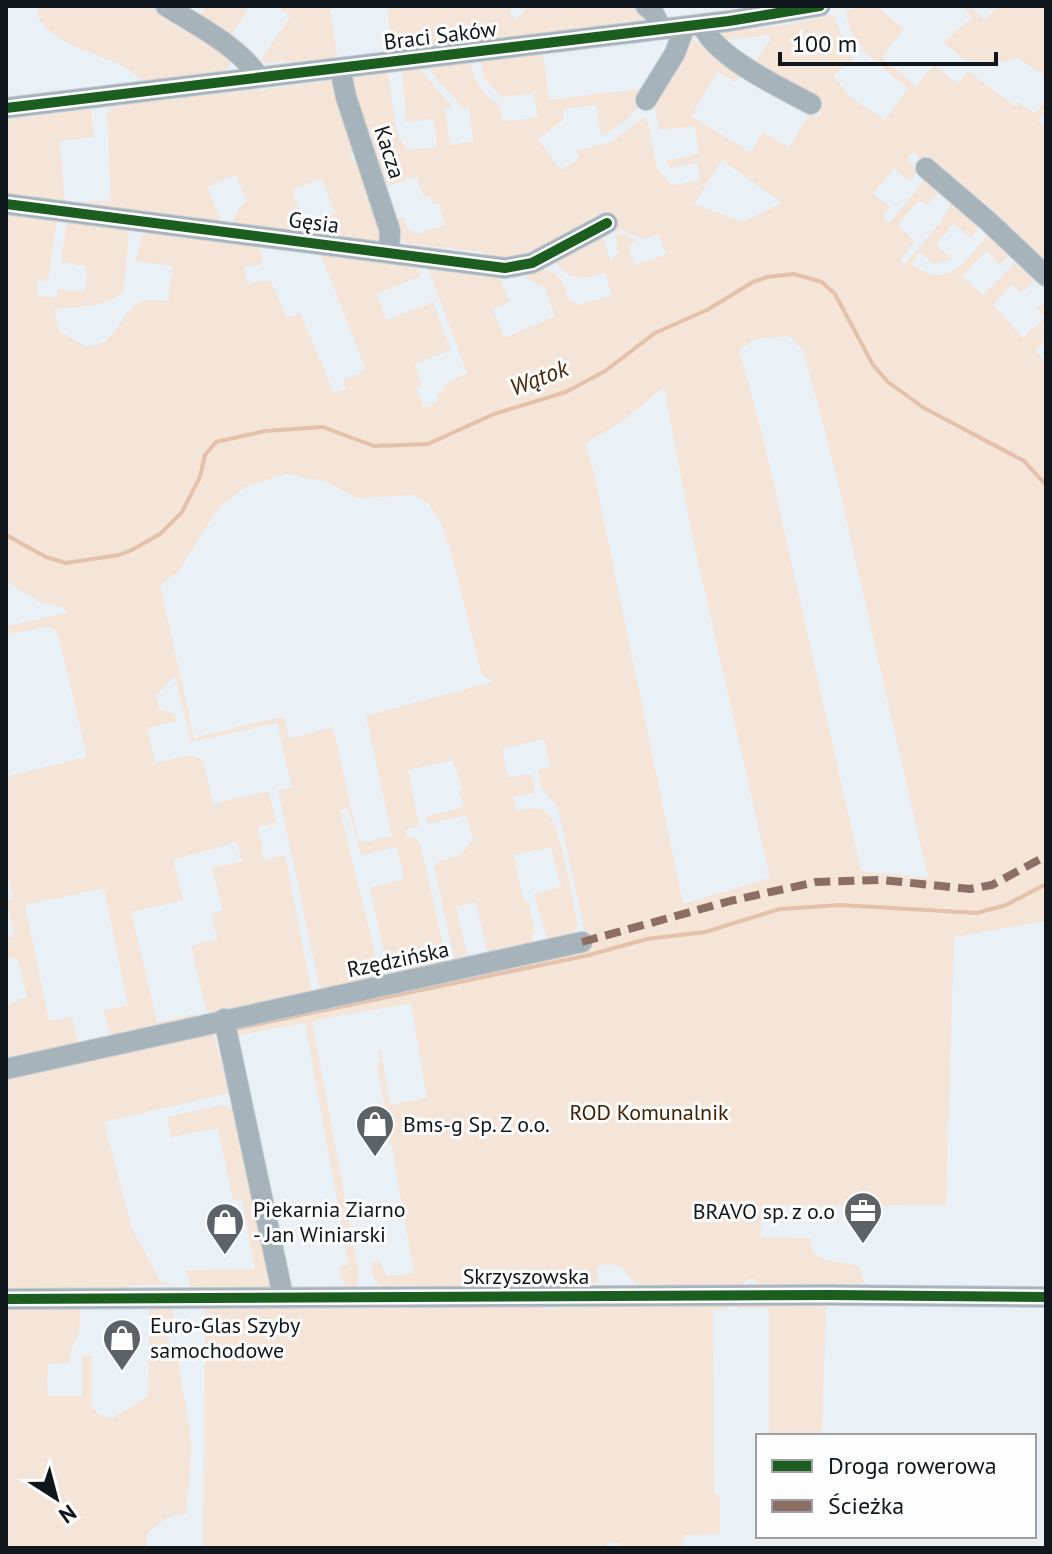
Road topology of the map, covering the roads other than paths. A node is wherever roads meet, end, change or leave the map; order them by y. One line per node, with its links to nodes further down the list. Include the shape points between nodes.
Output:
1 (166, 6): 7 (street, via 235,52)
2 (646, 6): 5 (street)
3 (820, 6): 4 (street, Braci Saków)
4 (694, 25): 5 (street, Braci Saków); 8 (street); 9 (street, via 725,52)
5 (661, 28): 6 (street, Braci Saków)
6 (340, 68): 7 (street, Braci Saków); 14 (street, Kacza, via 390,231)
7 (259, 77): 10 (street, Braci Saków)
8 (646, 100)
9 (811, 104)
10 (6, 108)
11 (926, 168): 15 (street)
12 (6, 204): 14 (street, Gęsia)
13 (607, 223): 14 (street, Gęsia, via 518,267)
14 (389, 251)
15 (1046, 274)
16 (582, 942): 17 (street, Rzędzińska)
17 (224, 1019): 18 (street, Rzędzińska); 19 (street)
18 (6, 1069)
19 (283, 1296): 20 (street, Skrzyszowska); 21 (street, Skrzyszowska)
20 (1046, 1297)
21 (6, 1299)

